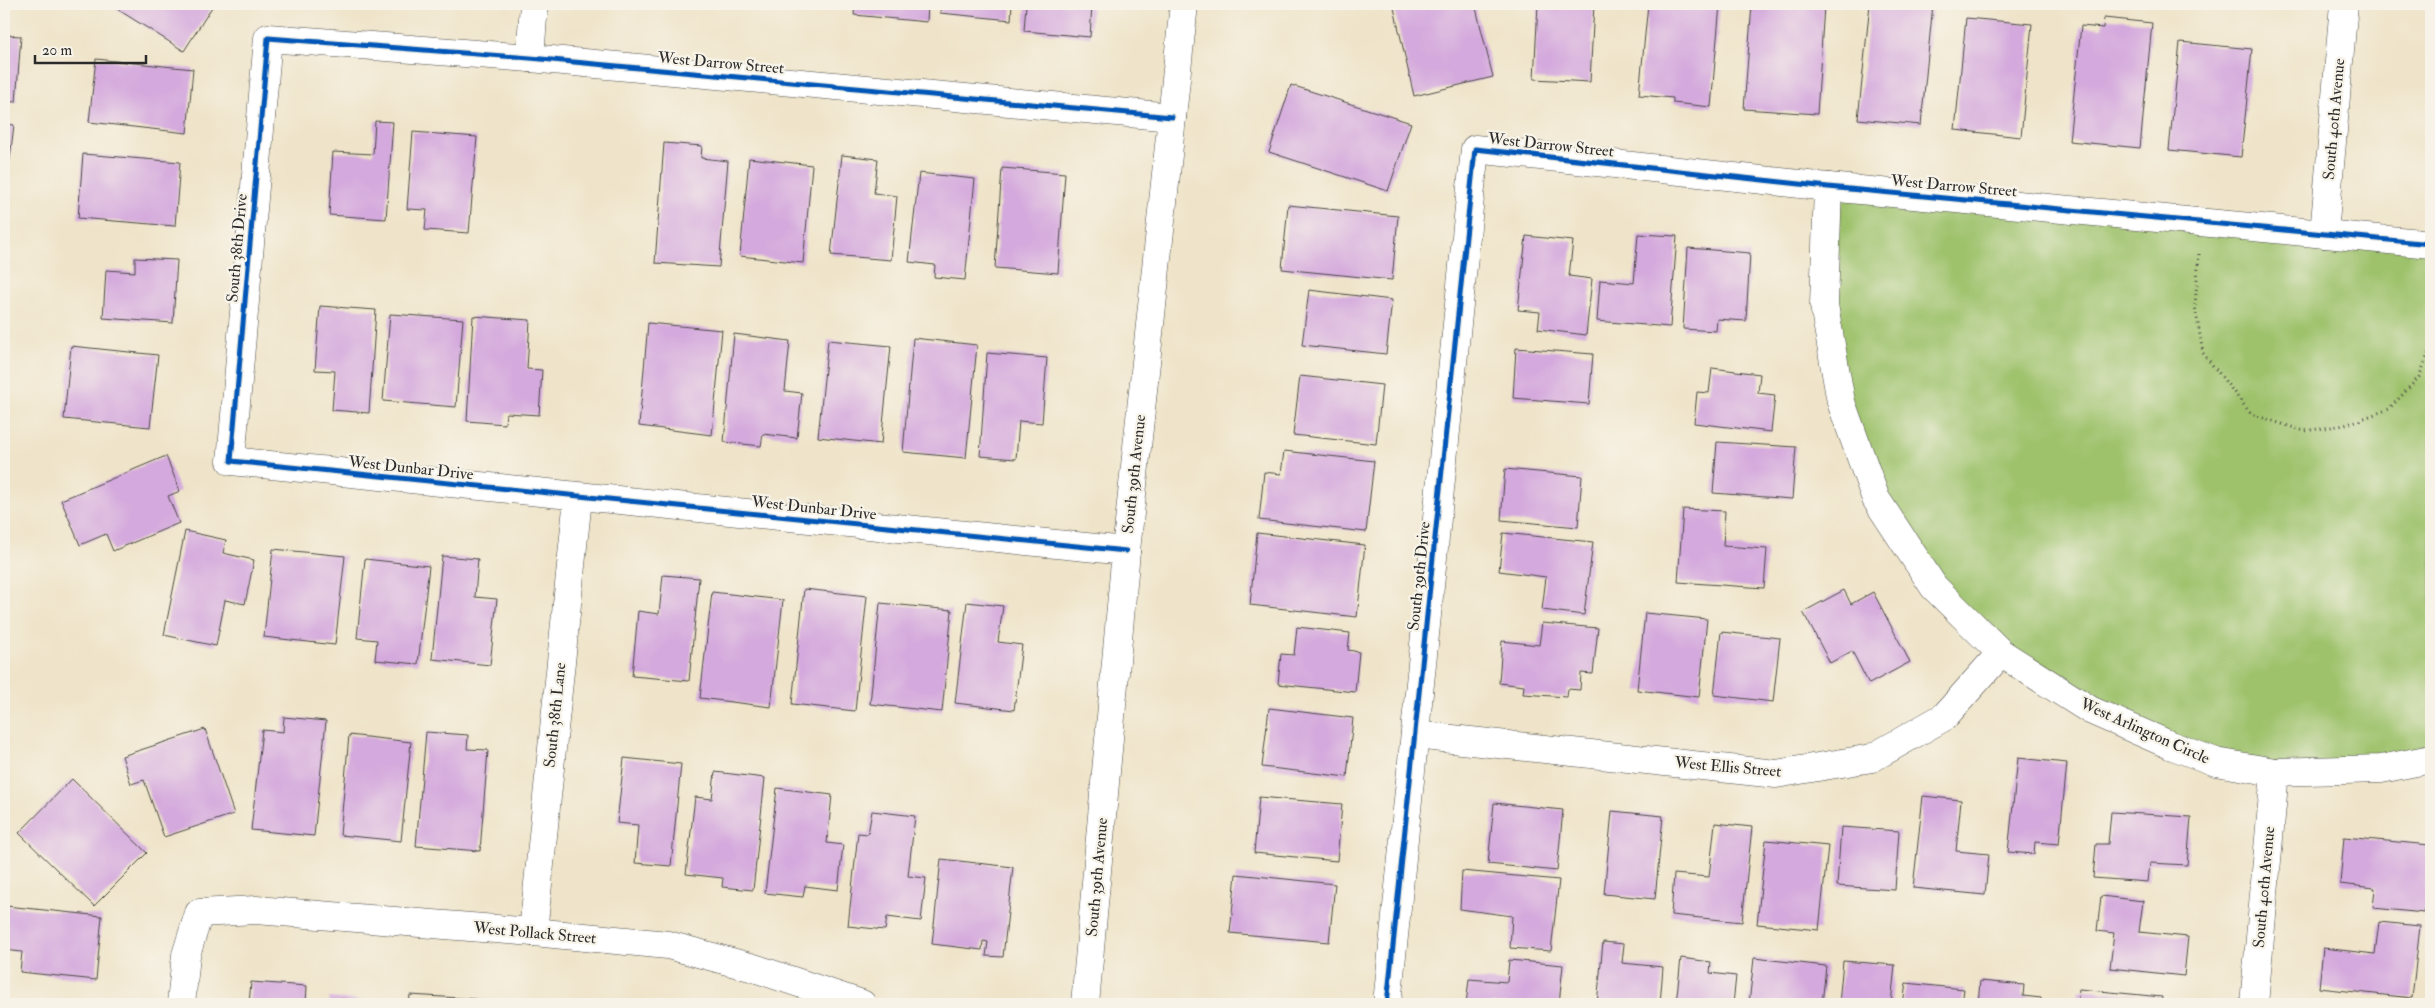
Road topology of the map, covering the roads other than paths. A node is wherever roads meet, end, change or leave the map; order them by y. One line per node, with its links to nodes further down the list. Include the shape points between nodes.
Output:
1 (534, 4): 5 (street)
2 (1184, 4): 6 (street, South 39th Avenue)
3 (2344, 4): 9 (street, South 40th Avenue)
4 (268, 38): 5 (street, West Darrow Street); 11 (street, South 38th Drive)
5 (530, 58): 6 (street, West Darrow Street)
6 (1172, 117): 13 (street, South 39th Avenue)
7 (1475, 149): 8 (street, West Darrow Street); 15 (street, South 39th Drive)
8 (1828, 186): 9 (street, West Darrow Street); 14 (street, West Arlington Circle, via 1824,305 1841,402 1872,490 1934,587)
9 (2324, 234): 10 (street, West Darrow Street)
10 (2431, 244)
11 (231, 461): 12 (street, West Dunbar Drive)
12 (578, 498): 13 (street, West Dunbar Drive); 18 (street, South 38th Lane)
13 (1126, 551): 22 (street, South 39th Avenue)
14 (2001, 653): 15 (street, West Ellis Street, via 1944,717 1872,758 1776,774); 17 (street, West Arlington Circle, via 2090,710 2170,745 2216,762)
15 (1415, 735): 23 (street, South 39th Drive)
16 (2431, 759): 17 (street, West Arlington Circle, via 2381,769)
17 (2275, 772): 24 (street, South 40th Avenue)
18 (533, 932): 19 (street, West Pollack Street, via 668,945 754,968); 20 (street, West Pollack Street, via 256,910 199,914 186,955)
19 (790, 994): 21 (street, West Pollack Street)
20 (181, 1004)
21 (862, 1004)
22 (1085, 1004)
23 (1387, 1004)
24 (2253, 1004)

